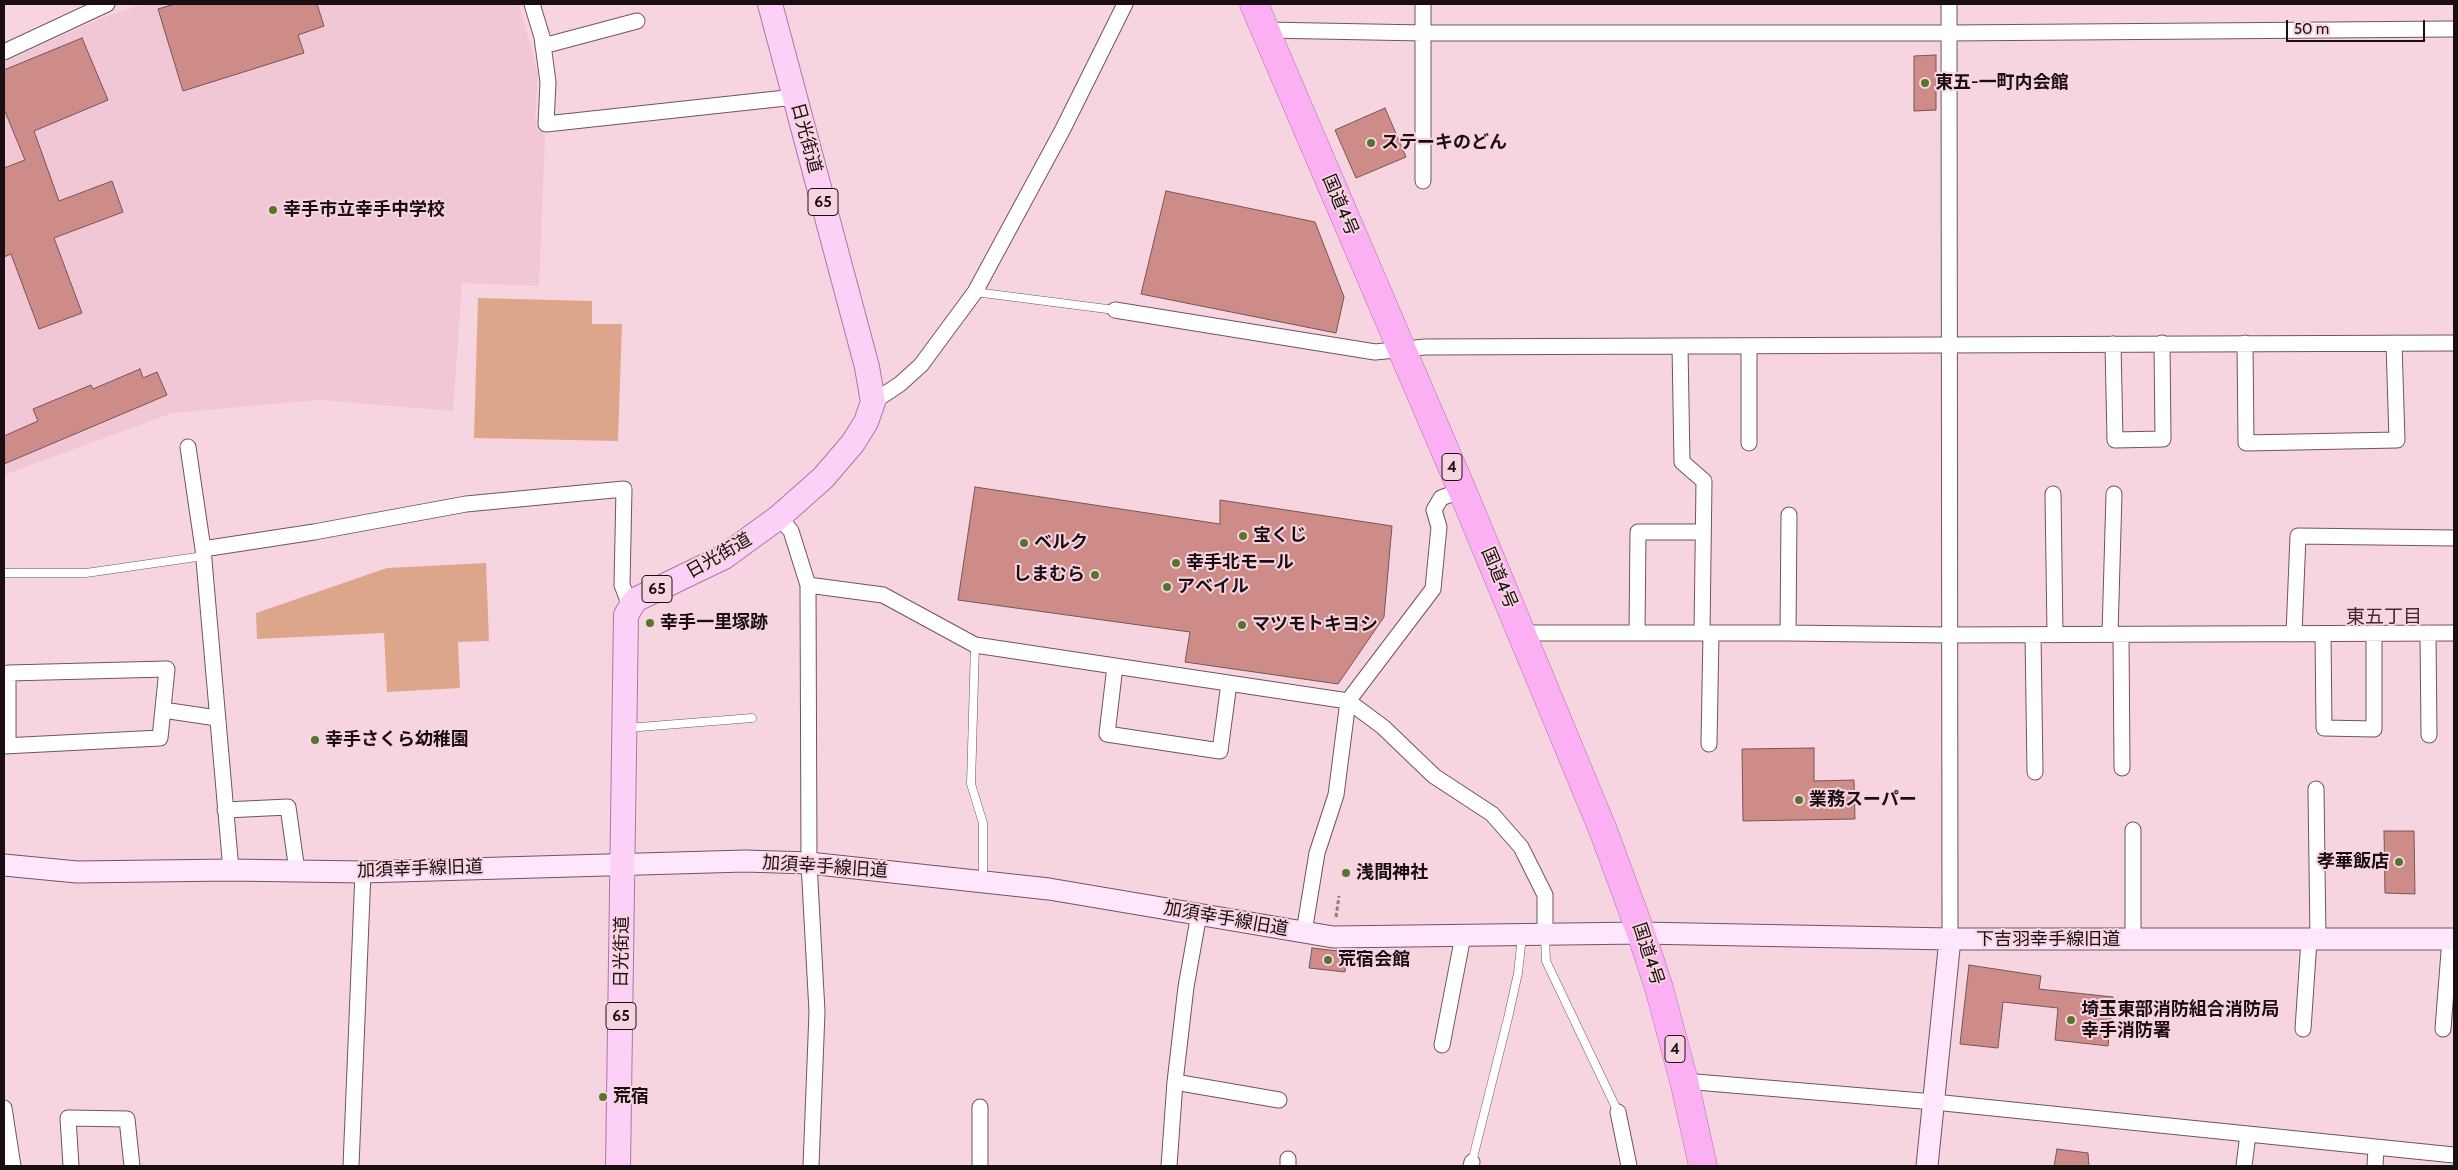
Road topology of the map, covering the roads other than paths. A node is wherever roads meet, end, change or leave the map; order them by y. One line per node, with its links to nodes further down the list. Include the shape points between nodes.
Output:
1 (107, 4): 14 (street)
2 (532, 4): 13 (street)
3 (770, 4): 15 (main road, 日光街道 / 65)
4 (1125, 4): 17 (street, via 1063,129)
5 (1254, 4): 10 (highway, 国道4号 / 4)
6 (1423, 4): 11 (street)
7 (1949, 4): 12 (street)
8 (637, 22): 13 (street)
9 (2454, 29): 12 (street)
10 (1265, 30): 11 (street); 27 (highway, 国道4号 / 4)
11 (1424, 33): 12 (street); 16 (street)
12 (1949, 33): 26 (street)
13 (543, 46): 15 (street, via 548,82 546,124)
14 (4, 52)
15 (794, 97): 28 (main road, 日光街道 / 65, via 867,367)
16 (1423, 181)
17 (975, 292): 18 (lane); 28 (street, via 921,365)
18 (1115, 310): 27 (street, via 1375,352)
19 (2162, 343): 20 (street); 23 (street); 23 (street, via 2163,439 2115,440)
20 (2245, 343): 21 (street); 21 (street, via 2246,443 2397,440)
21 (2394, 343): 22 (street)
22 (2454, 343)
23 (2114, 344): 26 (street)
24 (1680, 346): 25 (street); 27 (street, via 1434,346); 36 (street, via 1682,462 1704,481)
25 (1749, 346): 26 (street); 29 (street)
26 (1950, 346): 51 (street)
27 (1401, 350): 31 (highway, 国道4号 / 4)
28 (873, 402): 35 (main road, 日光街道 / 65, via 853,443 824,478)
29 (1749, 444)
30 (188, 447): 38 (street)
31 (1462, 490): 42 (highway, 国道4号 / 4); 58 (street, via 1441,498 1434,510 1439,528 1433,589)
32 (2053, 494): 53 (street)
33 (2114, 494): 54 (street)
34 (1789, 515): 45 (street)
35 (779, 517): 40 (street, via 791,532); 41 (main road, 日光街道 / 65, via 724,557 635,600)
36 (1703, 532): 43 (street, via 1638,532); 44 (street)
37 (2454, 538): 48 (street, via 2298,536)
38 (203, 553): 39 (lane, via 86,573); 41 (street, via 466,504 624,489 622,585); 60 (street)
39 (4, 573)
40 (808, 585): 55 (street, via 883,595); 71 (street)
41 (630, 606): 62 (main road, 日光街道 / 65, via 626,615)
42 (1522, 633): 43 (street); 80 (highway, 国道4号 / 4)
43 (1637, 633): 44 (street)
44 (1706, 633): 45 (street); 64 (street)
45 (1788, 633): 51 (street)
46 (2428, 633): 47 (street); 50 (street); 63 (street)
47 (2454, 633)
48 (2294, 634): 49 (street); 54 (street)
49 (2323, 634): 50 (street); 50 (street, via 2324,728 2374,729)
50 (2374, 634)
51 (1948, 635): 52 (street); 84 (street)
52 (2033, 635): 53 (street); 67 (street)
53 (2054, 635): 54 (street)
54 (2116, 635): 66 (street)
55 (975, 645): 56 (street); 77 (lane, via 971,784 983,823)
56 (1114, 666): 57 (street); 57 (street, via 1108,734 1220,751)
57 (1229, 683): 58 (street)
58 (1348, 701): 79 (street, via 1336,795 1317,853); 81 (street, via 1383,728 1434,776 1492,814 1521,847 1545,895)
59 (163, 710): 60 (street); 65 (street, via 160,738); 65 (street, via 167,669 8,673)
60 (217, 718): 69 (street)
61 (752, 718): 62 (lane)
62 (623, 729): 73 (main road, 日光街道 / 65)
63 (2429, 735)
64 (1709, 744)
65 (6, 745)
66 (2122, 768)
67 (2035, 772)
68 (2316, 789): 87 (street)
69 (226, 810): 74 (street); 75 (street, via 288,807)
70 (2133, 830): 86 (street)
71 (809, 863): 73 (street, 加須幸手線旧道, via 744,861); 77 (street, 加須幸手線旧道); 107 (street, via 817,1012)
72 (4, 865): 74 (street, 加須幸手線旧道, via 77,872)
73 (624, 866): 76 (street, 加須幸手線旧道); 106 (main road, 日光街道 / 65)
74 (231, 870): 75 (street, 加須幸手線旧道)
75 (296, 871): 76 (street, 加須幸手線旧道)
76 (363, 872): 105 (street)
77 (983, 882): 78 (street, 加須幸手線旧道, via 1048,889)
78 (1199, 914): 79 (street, 加須幸手線旧道); 92 (street, via 1186,987)
79 (1304, 932): 83 (street, 加須幸手線旧道, via 1333,937)
80 (1642, 933): 81 (street, 加須幸手線旧道); 84 (street, 下吉羽幸手線旧道); 91 (highway, 国道4号 / 4)
81 (1545, 934): 82 (street, 加須幸手線旧道); 97 (lane, via 1546,962)
82 (1522, 935): 83 (street, 加須幸手線旧道); 101 (lane, via 1516,982)
83 (1463, 936): 90 (street)
84 (1950, 939): 86 (street, 下吉羽幸手線旧道); 94 (street)
85 (2452, 939): 87 (street, 下吉羽幸手線旧道); 89 (street)
86 (2133, 940): 87 (street, 下吉羽幸手線旧道)
87 (2314, 940): 88 (street)
88 (2303, 1029)
89 (2443, 1030)
90 (1442, 1045)
91 (1684, 1081): 94 (street); 111 (highway, 国道4号 / 4)
92 (1175, 1082): 93 (street); 109 (street)
93 (1279, 1100)
94 (1934, 1102): 98 (street); 112 (street)
95 (980, 1107): 108 (street)
96 (4, 1108): 102 (street)
97 (1618, 1112): 110 (street)
98 (2248, 1134): 99 (street); 113 (street)
99 (2376, 1147): 100 (street); 114 (street)
100 (2454, 1155)
101 (1471, 1164)
102 (13, 1166)
103 (71, 1166): 104 (street, via 68,1118 127,1119)
104 (132, 1166)
105 (351, 1166)
106 (618, 1166)
107 (811, 1166)
108 (980, 1166)
109 (1169, 1166)
110 (1629, 1166)
111 (1703, 1166)
112 (1927, 1166)
113 (2244, 1166)
114 (2375, 1166)

